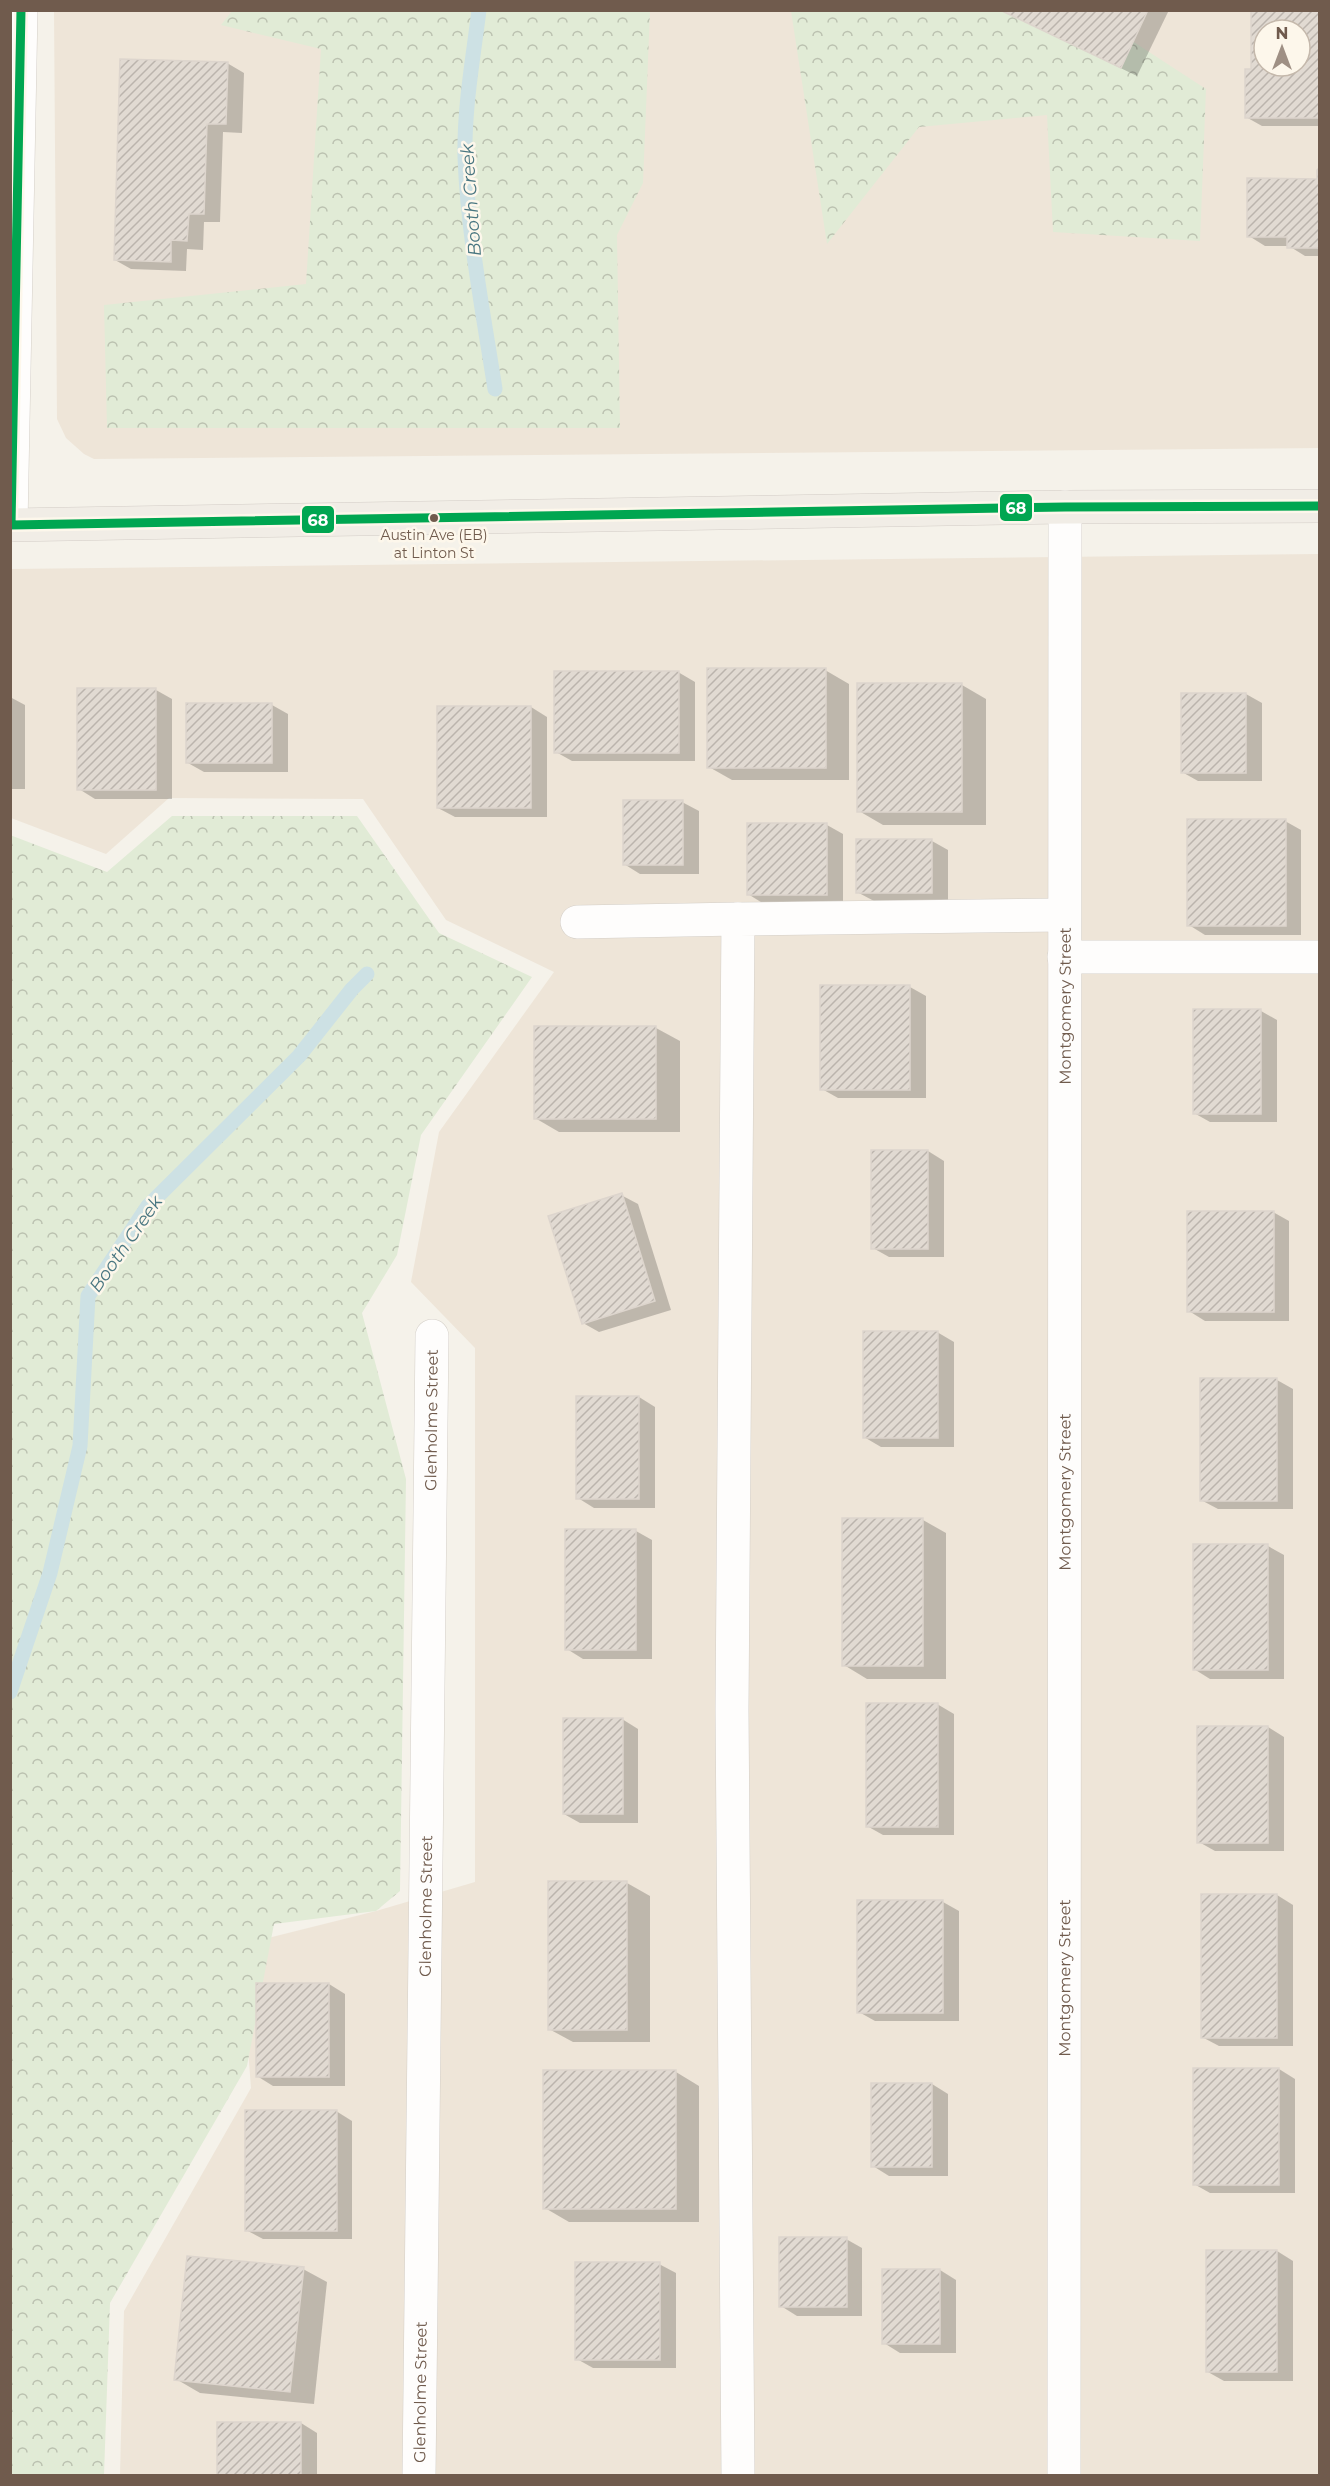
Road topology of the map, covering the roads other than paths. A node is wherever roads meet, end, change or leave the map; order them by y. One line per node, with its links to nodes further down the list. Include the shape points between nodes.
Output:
1 (21, 10): 4 (street)
2 (1320, 506): 3 (main road)
3 (1065, 507): 4 (main road); 5 (street, Montgomery Street)
4 (10, 525)
5 (1063, 915): 6 (street); 8 (street, Montgomery Street)
6 (738, 919): 7 (street); 12 (street, via 732,1698)
7 (577, 922)
8 (1064, 957): 9 (street); 13 (street, Montgomery Street)
9 (1320, 957)
10 (432, 1336): 11 (street, Glenholme Street)
11 (418, 2475)
12 (738, 2475)
13 (1064, 2475)

